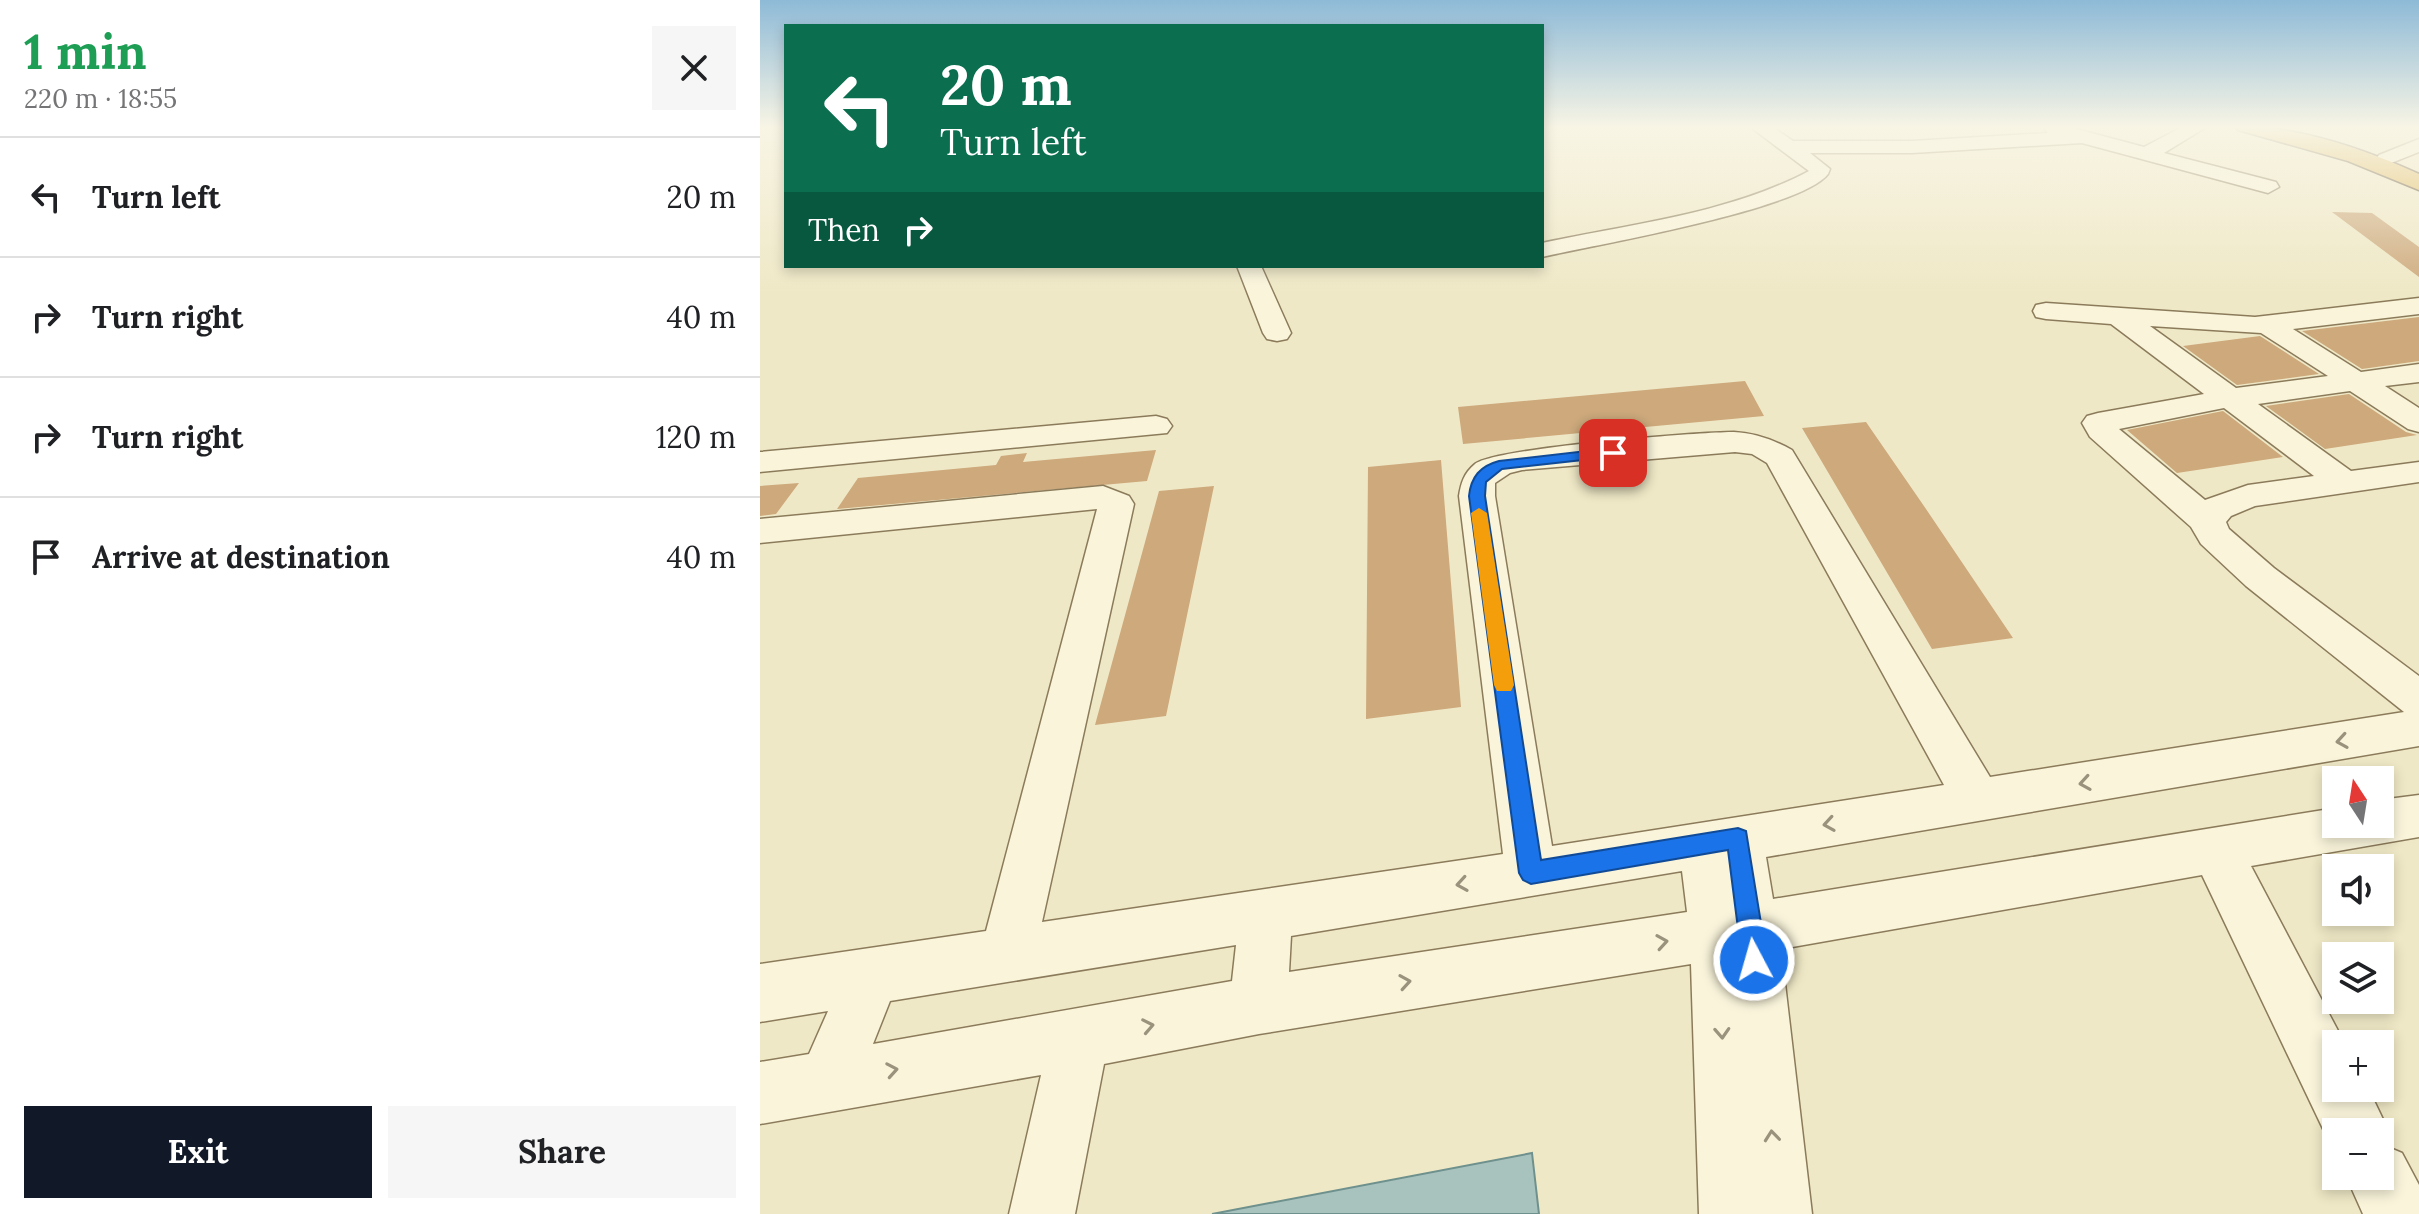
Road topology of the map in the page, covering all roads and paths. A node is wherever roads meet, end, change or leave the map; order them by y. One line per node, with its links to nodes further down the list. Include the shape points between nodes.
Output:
1 (1805, 183): 4 (street, via 1757,201)
2 (2252, 183): 3 (street)
3 (2268, 187)
4 (1544, 250)
5 (1250, 268): 12 (street)
6 (2419, 306): 7 (street)
7 (2384, 310): 10 (street); 11 (street)
8 (2046, 311): 9 (street)
9 (2120, 317): 10 (street); 15 (street)
10 (2267, 324): 14 (street)
11 (2419, 330)
12 (1277, 333)
13 (2419, 373): 14 (street)
14 (2356, 381): 15 (street); 16 (street)
15 (2230, 398): 20 (street); 21 (street, via 2098,423)
16 (2419, 422)
17 (1156, 426): 18 (street)
18 (760, 462)
19 (2419, 472): 20 (street)
20 (2344, 482): 21 (street, via 2248,496 2218,508)
21 (2207, 521): 23 (street, via 2214,536 2260,577)
22 (760, 531): 34 (street, via 1103,497 1116,504)
23 (2419, 700)
24 (2419, 728): 25 (street, one-way to 25)
25 (1978, 801): 29 (street, one-way to 29); 31 (street, via 1780,457 1761,446 1735,442 1522,460 1487,471 1478,482 1477,496)
26 (2419, 816): 27 (street)
27 (2394, 820)
28 (2322, 832): 30 (street)
29 (1721, 841): 31 (street); 33 (street)
30 (2216, 850): 33 (street); 41 (street)
31 (1531, 873): 32 (street, one-way to 32)
32 (1265, 915): 34 (street); 37 (street)
33 (1734, 931): 37 (street, one-way to 33); 44 (street, one-way to 44); 45 (street, one-way to 33)
34 (1007, 956): 35 (street)
35 (871, 976): 36 (street); 39 (street)
36 (760, 993)
37 (1259, 1005): 38 (street, one-way to 37)
38 (1079, 1039): 39 (street, one-way to 38); 43 (street)
39 (828, 1081): 40 (street)
40 (760, 1093)
41 (2350, 1118)
42 (2386, 1190): 46 (street)
43 (1042, 1214)
44 (1732, 1214)
45 (1779, 1214)
46 (2398, 1214)

